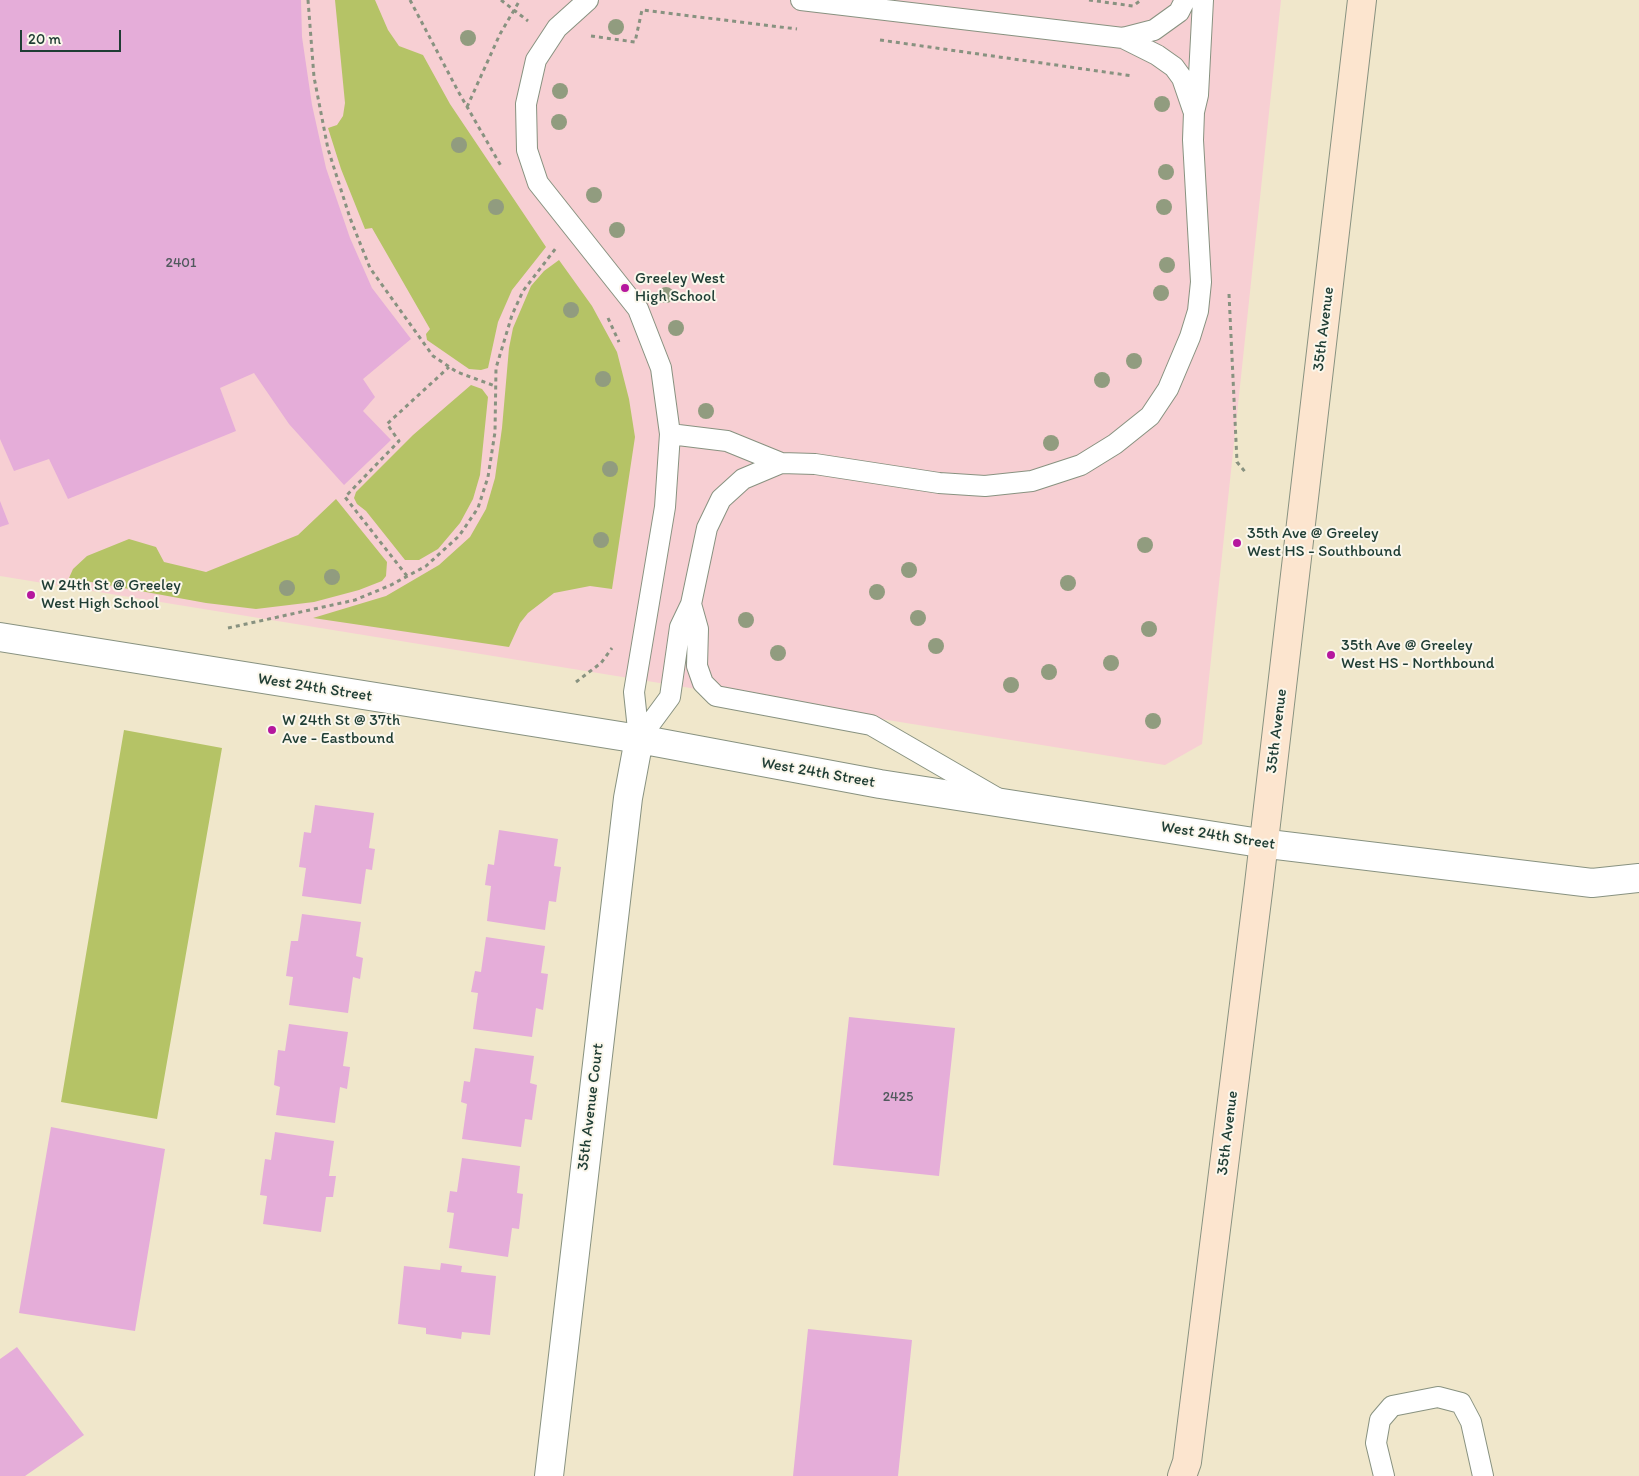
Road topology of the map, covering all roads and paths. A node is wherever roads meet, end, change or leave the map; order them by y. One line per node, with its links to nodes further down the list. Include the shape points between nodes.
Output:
1 (308, 0): 27 (path, via 314,77 328,149 350,218 370,268 433,356)
2 (410, 0): 19 (path)
3 (501, 0): 12 (path)
4 (520, 0): 12 (path)
5 (588, 0): 29 (lane, via 557,28 536,60 526,104 528,150 538,183 638,309 661,368)
6 (801, 0): 16 (lane)
7 (1089, 0): 8 (path, via 1132,6)
8 (1141, 0)
9 (1185, 0): 16 (lane, via 1179,12 1154,30)
10 (1203, 0): 20 (lane, via 1198,95)
11 (1362, 0): 39 (main road, 35th Avenue)
12 (514, 10): 13 (path); 19 (path)
13 (528, 21)
14 (806, 31): 15 (path, via 642,10 636,42)
15 (590, 36)
16 (1123, 38): 20 (lane, via 1158,55 1174,67)
17 (874, 39): 18 (path)
18 (1134, 76)
19 (466, 107): 21 (path)
20 (1194, 112): 30 (lane, via 1197,231 1202,282 1198,311 1168,389 1150,416 1080,465 1032,481 985,486 939,483 815,464)
21 (502, 166)
22 (550, 240): 23 (path)
23 (556, 247): 24 (path); 28 (path, via 523,292 505,337 496,368)
24 (562, 254)
25 (606, 314): 26 (path)
26 (622, 349)
27 (449, 367): 28 (path); 31 (path, via 387,424 399,441 345,497)
28 (495, 386): 31 (path, via 495,432 488,477 478,508 459,536 426,566)
29 (670, 434): 30 (lane, via 727,441); 37 (lane, via 665,507 634,692)
30 (781, 463): 32 (lane, via 743,478 721,499 707,528)
31 (407, 576): 33 (path, via 355,600)
32 (690, 604): 37 (lane, via 680,627 670,696); 38 (lane, via 698,629 697,666 703,683 716,696 871,724)
33 (228, 628)
34 (0, 637): 37 (street, West 24th Street)
35 (614, 638): 36 (path, via 612,648 601,663)
36 (576, 682)
37 (639, 740): 38 (street, West 24th Street, via 844,778); 42 (street, 35th Avenue Court, via 628,798)
38 (1005, 803): 39 (street, West 24th Street)
39 (1264, 843): 40 (street, West 24th Street, via 1592,884); 41 (main road, 35th Avenue)
40 (1639, 878)
41 (1186, 1471)
42 (549, 1476)
43 (1384, 1476): 44 (lane, via 1376,1443 1380,1420 1392,1406 1438,1397 1461,1403 1471,1422)
44 (1483, 1476)

